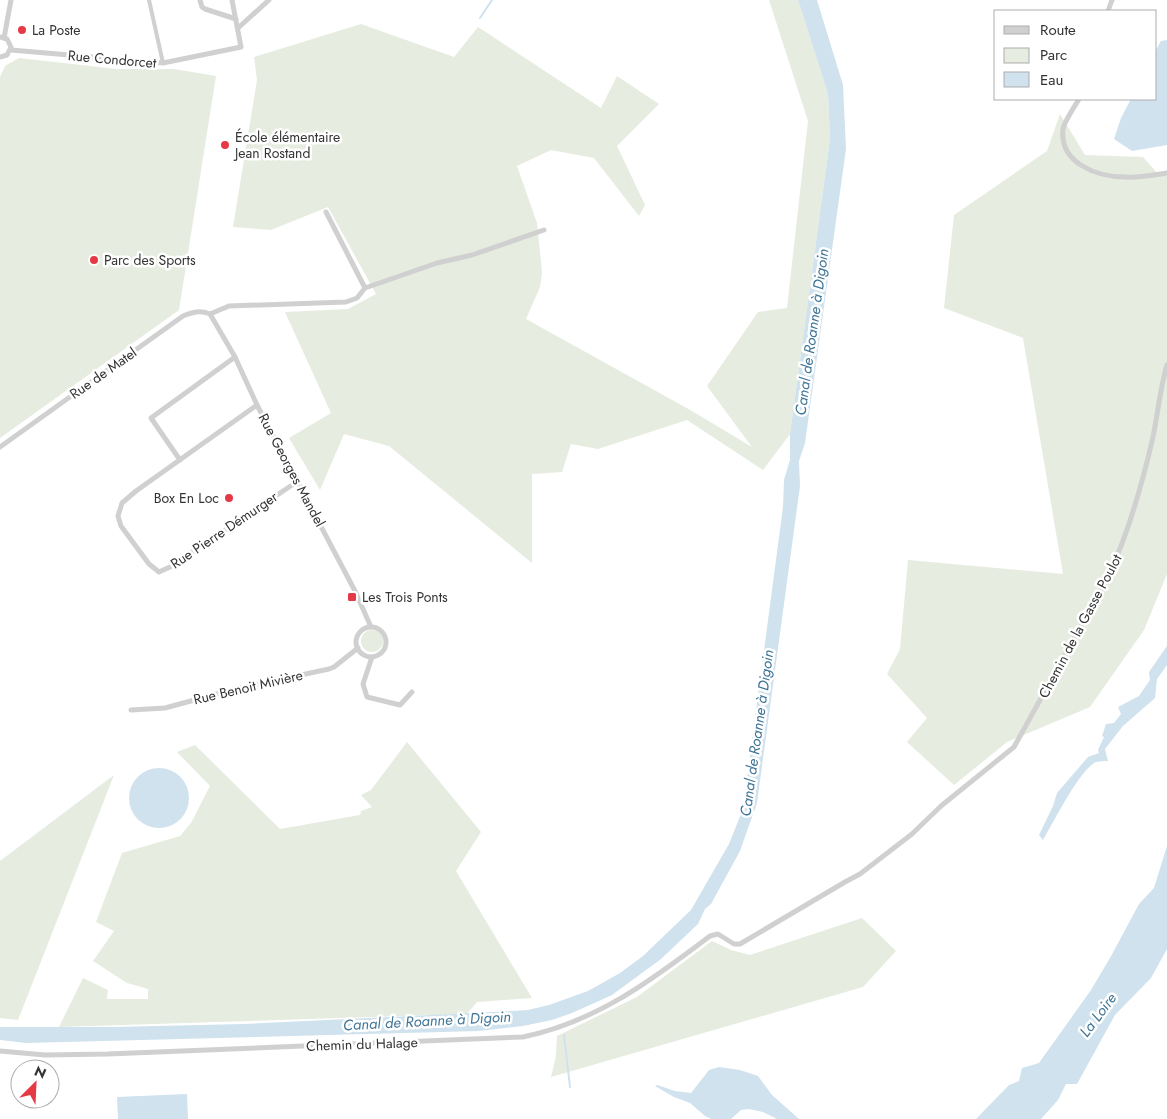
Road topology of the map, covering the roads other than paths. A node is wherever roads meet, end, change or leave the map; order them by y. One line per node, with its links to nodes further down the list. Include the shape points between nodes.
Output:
1 (11, 0): 8 (street)
2 (149, 0): 11 (street)
3 (200, 0): 6 (street, via 205,9)
4 (232, 0): 6 (street)
5 (269, 0): 7 (street)
6 (236, 18): 7 (street)
7 (238, 28): 11 (street, Rue Condorcet, via 241,46)
8 (2, 37): 9 (street, via 11,44)
9 (11, 50): 10 (street); 11 (street, Rue Condorcet)
10 (0, 57)
11 (163, 64)
12 (1078, 100): 13 (street, via 1063,128 1065,149 1078,166 1124,178)
13 (1167, 173)
14 (326, 212): 16 (street)
15 (544, 230): 16 (street, Rue de Matel)
16 (365, 288): 17 (street, Rue de Matel, via 357,298 346,302 229,306)
17 (210, 314): 18 (street, Rue Georges Mandel); 21 (street, Rue de Matel, via 202,310 184,316)
18 (235, 357): 20 (street, Rue Georges Mandel); 22 (street, via 151,418)
19 (1167, 365): 29 (street, Chemin de la Gasse Poulot, via 1140,488 1122,547 1014,748 860,874 740,944 718,934)
20 (257, 405): 22 (street, Rue Pierre Démurger); 23 (street, Rue Georges Mandel)
21 (0, 447)
22 (180, 460): 23 (street, Rue Pierre Démurger, via 136,490 122,503 118,516 121,526 149,564 159,572)
23 (298, 480): 24 (street, Rue Georges Mandel)
24 (372, 627): 25 (street, via 363,629 358,636); 26 (street, Rue Georges Mandel, via 384,634 386,644 381,653)
25 (358, 648): 26 (street); 28 (street, Rue Benoit Mivière, via 329,669 165,708)
26 (372, 657): 27 (street, via 363,684 367,697 400,706)
27 (412, 692)
28 (131, 710)
29 (700, 944): 30 (street, Chemin du Halage, via 613,1004 549,1032 523,1037 108,1054 46,1055)
30 (0, 1051)

